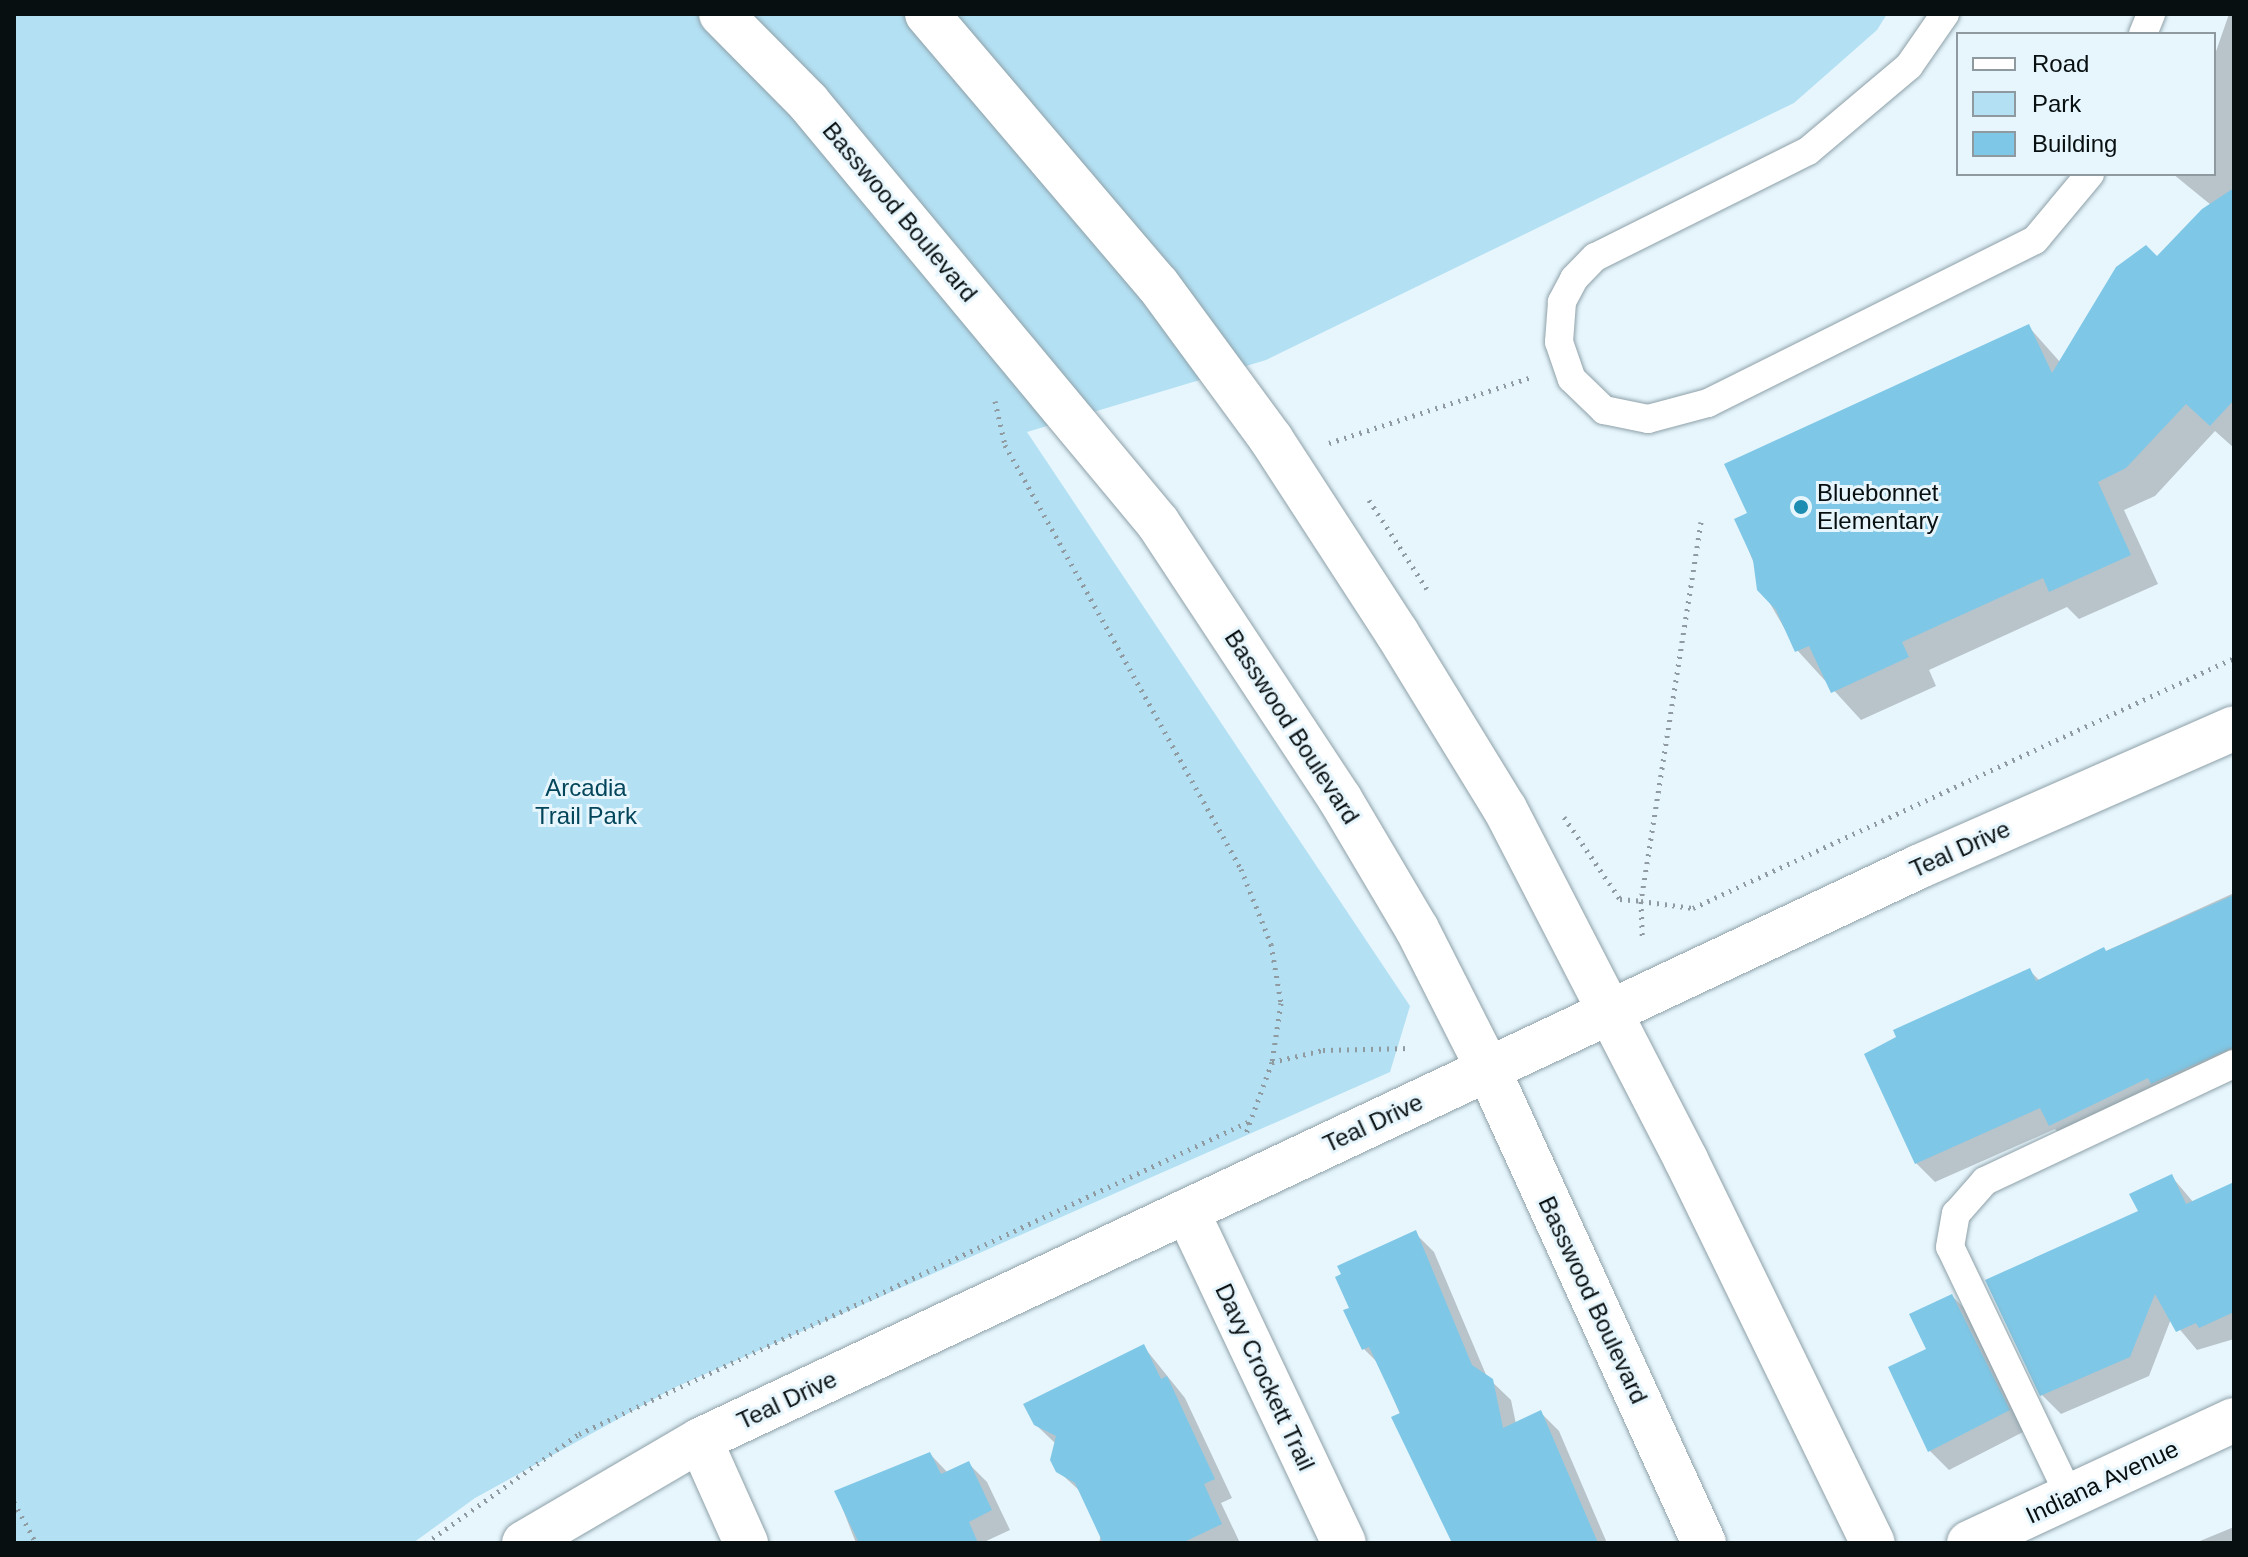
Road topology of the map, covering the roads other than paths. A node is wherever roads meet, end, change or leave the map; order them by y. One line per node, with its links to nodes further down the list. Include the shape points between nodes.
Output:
1 (721, 14): 8 (main road, Basswood Boulevard, via 808,102 1158,523 1340,799 1417,929)
2 (927, 14): 6 (main road, via 1158,285 1271,439 1505,809)
3 (1945, 14): 4 (lane, via 1909,66 1808,151 1595,257 1562,302 1559,342 1572,379 1604,410 1648,419 1708,403 2035,240)
4 (2088, 176)
5 (2234, 728): 6 (main road, Teal Drive)
6 (1609, 1012): 8 (main road, Teal Drive); 17 (main road)
7 (2234, 1064): 12 (lane, via 1985,1181 1956,1214 1950,1247)
8 (1488, 1069): 9 (main road, Teal Drive); 16 (main road, Basswood Boulevard)
9 (1204, 1202): 11 (main road, Teal Drive); 15 (main road, Davy Crockett Trail)
10 (2234, 1420): 12 (main road, Indiana Avenue)
11 (700, 1440): 13 (main road, Teal Drive); 14 (main road)
12 (2070, 1497): 18 (main road, Indiana Avenue)
13 (524, 1543)
14 (746, 1543)
15 (1344, 1543)
16 (1704, 1543)
17 (1873, 1543)
18 (1969, 1543)

